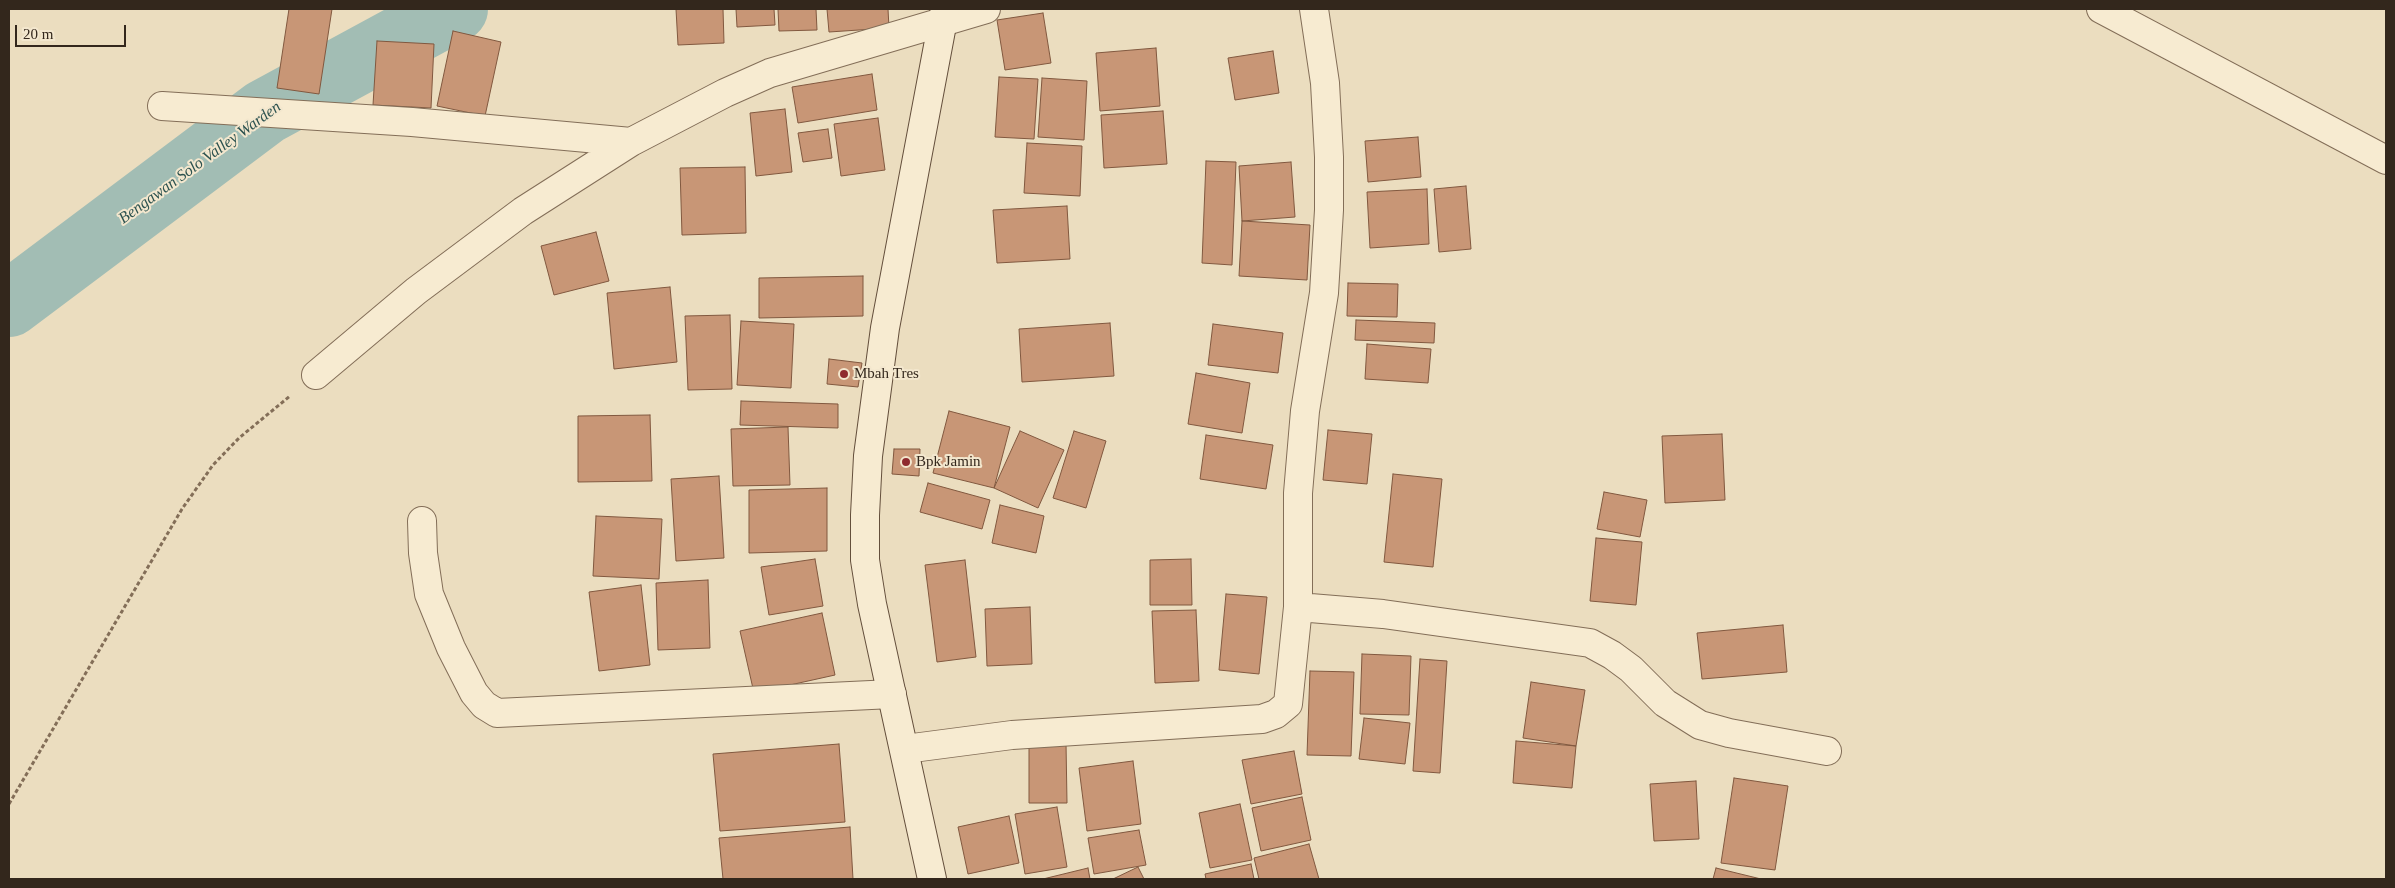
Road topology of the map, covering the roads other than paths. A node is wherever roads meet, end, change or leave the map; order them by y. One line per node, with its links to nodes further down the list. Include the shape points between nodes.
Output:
1 (986, 9): 4 (street)
2 (1314, 9): 10 (street, via 1325,83 1329,210 1324,293 1305,411 1298,492)
3 (2101, 9): 7 (street)
4 (944, 14): 6 (street, via 770,73); 11 (street, via 885,328 868,456 865,560)
5 (162, 106): 6 (street, via 412,122)
6 (631, 142): 8 (street, via 515,217 416,291)
7 (2386, 160)
8 (316, 375)
9 (422, 521): 11 (street, via 429,594 474,693 497,713)
10 (1298, 607): 12 (street, via 1288,704 1262,720 1012,735); 13 (street, via 1383,614 1590,643 1631,669 1665,703 1700,725)
11 (892, 694): 12 (street)
12 (905, 749): 14 (street)
13 (1827, 751)
14 (932, 879)

